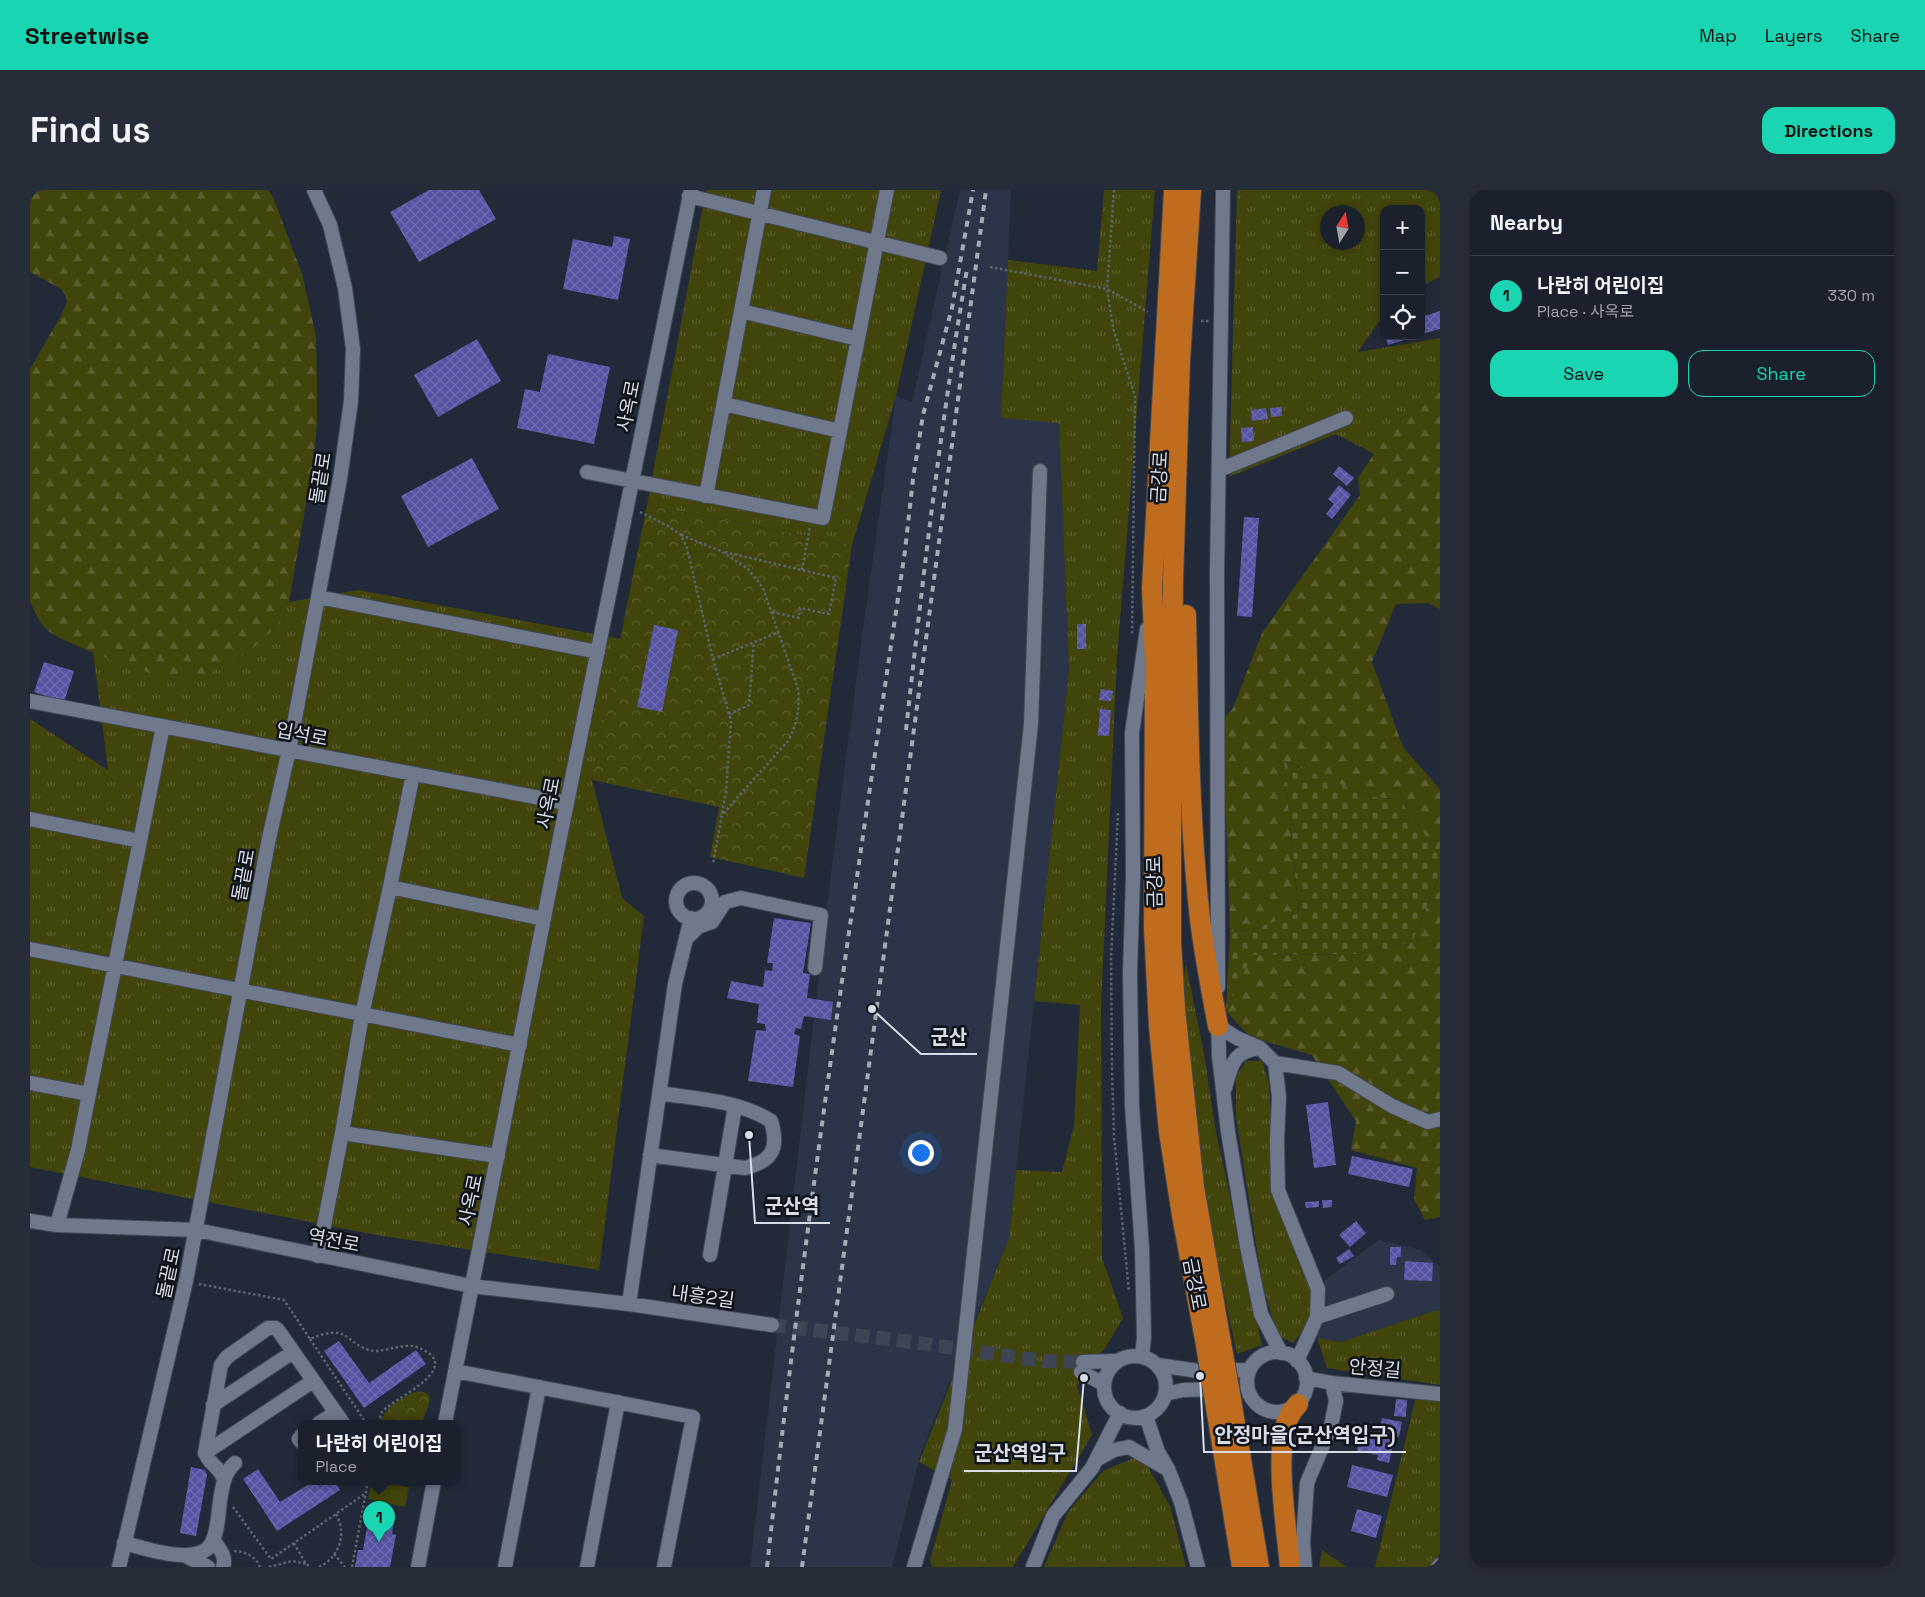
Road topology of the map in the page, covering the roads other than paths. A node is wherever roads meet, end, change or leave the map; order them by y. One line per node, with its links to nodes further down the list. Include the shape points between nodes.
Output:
1 (314, 190): 23 (street, 돌끝로, via 330,225 345,288 353,349 351,400)
2 (764, 190): 8 (street)
3 (887, 190): 9 (street)
4 (1174, 190): 22 (highway, 금강로)
5 (1192, 190): 12 (highway, 금강로)
6 (1223, 190): 17 (street)
7 (690, 193): 8 (street); 20 (street, 사옥로)
8 (760, 214): 9 (street); 11 (street)
9 (876, 242): 10 (street); 13 (street)
10 (940, 258)
11 (741, 311): 13 (street); 14 (street)
12 (1183, 326): 41 (highway, via 1188,765 1200,912); 65 (highway, 금강로, via 1171,683 1171,942 1174,1010)
13 (858, 339): 16 (street)
14 (724, 404): 16 (street); 21 (street)
15 (1346, 418): 17 (street)
16 (840, 431): 21 (street, via 823,518)
17 (1219, 470): 41 (street)
18 (1040, 471): 105 (street, via 1031,724 955,1428)
19 (587, 472): 20 (street)
20 (632, 481): 21 (street); 24 (street, 사옥로)
21 (706, 496)
22 (1152, 588): 65 (highway, 금강로, via 1155,661 1154,928 1159,1026 1169,1132 1182,1215); 68 (street, via 1132,733 1132,1106 1142,1249)
23 (318, 597): 24 (street); 27 (street, 돌끝로)
24 (598, 652): 29 (street, 사옥로)
25 (30, 701): 26 (street, 입석로)
26 (163, 726): 27 (street, 입석로); 31 (street)
27 (288, 750): 28 (street, 입석로); 39 (street, 돌끝로)
28 (414, 774): 29 (street, 입석로); 32 (street)
29 (567, 803): 34 (street, 사옥로)
30 (30, 819): 31 (street)
31 (140, 841): 37 (street)
32 (390, 887): 34 (street); 40 (street)
33 (690, 918): 35 (street)
34 (544, 919): 42 (street, 사옥로)
35 (686, 939): 38 (street, via 698,927 712,922 725,902 741,898 822,915); 47 (street, via 675,984)
36 (30, 949): 37 (street)
37 (115, 966): 39 (street); 48 (street)
38 (815, 968)
39 (241, 991): 40 (street); 57 (street, 돌끝로)
40 (362, 1015): 42 (street); 51 (street)
41 (1218, 1026): 43 (street); 46 (street)
42 (520, 1045): 53 (street, 사옥로)
43 (1260, 1048): 44 (street); 46 (street, via 1246,1050 1237,1056)
44 (1275, 1063): 50 (street, via 1338,1073 1392,1106 1428,1122); 63 (street, via 1279,1098 1278,1190 1318,1290)
45 (30, 1082): 48 (street)
46 (1223, 1092): 67 (street, via 1261,1314)
47 (659, 1093): 49 (street); 52 (street)
48 (89, 1094): 56 (street, via 78,1150)
49 (735, 1106): 54 (street); 54 (street, via 756,1112 771,1121 776,1136 773,1150 758,1165 745,1168)
50 (1440, 1119)
51 (342, 1133): 53 (street); 59 (street)
52 (650, 1155): 54 (street); 62 (street)
53 (498, 1156): 60 (street, 사옥로)
54 (726, 1165): 58 (street)
55 (30, 1221): 56 (street, 역전로)
56 (57, 1225): 57 (street, 역전로)
57 (196, 1230): 59 (street, 역전로); 96 (street, 돌끝로)
58 (710, 1255)
59 (318, 1256): 60 (street, 역전로)
60 (471, 1286): 62 (street, 역전로); 73 (street, 사옥로)
61 (1387, 1294): 63 (street)
62 (629, 1304): 64 (street, 내흥2길)
63 (1317, 1316): 70 (street)
64 (772, 1325)
65 (1214, 1344): 79 (highway, 금강로, bridge)
66 (293, 1352): 75 (street); 84 (street); 84 (street, via 275,1328 264,1330 222,1361)
67 (1281, 1353): 70 (street); 72 (street, via 1262,1356)
68 (1142, 1357): 69 (street, via 1130,1356); 71 (street)
69 (1116, 1361): 77 (street, via 1106,1374); 77 (street, via 1082,1367)
70 (1297, 1361): 74 (street)
71 (1158, 1365): 72 (street, via 1198,1371); 80 (street, via 1164,1374)
72 (1249, 1370): 79 (street, via 1247,1380)
73 (455, 1371): 78 (street); 88 (street, 사옥로)
74 (1306, 1378): 76 (street, 안정길); 83 (street, via 1306,1387)
75 (313, 1381): 87 (street); 89 (street)
76 (1332, 1383): 81 (street, 안정길); 111 (street, via 1336,1401 1331,1426 1307,1482 1303,1544)
77 (1104, 1384): 85 (street, via 1109,1404)
78 (539, 1387): 82 (street); 102 (street)
79 (1231, 1393): 80 (street, via 1219,1388); 83 (street, via 1252,1400 1269,1411 1284,1411); 108 (highway, 금강로); 109 (highway, 금강로)
80 (1165, 1394): 86 (street, via 1155,1412)
81 (1440, 1394)
82 (618, 1402): 103 (street); 104 (street, via 693,1417)
83 (1298, 1404): 110 (highway, via 1288,1417 1281,1466)
84 (213, 1405): 89 (street)
85 (1120, 1413): 86 (street, via 1135,1418); 90 (street)
86 (1146, 1416): 92 (street, via 1158,1452)
87 (339, 1418)
88 (446, 1420)
89 (205, 1453): 94 (street, via 223,1475)
90 (1096, 1460): 92 (street, via 1114,1450 1129,1447); 106 (street, via 1053,1516)
91 (234, 1464): 94 (street)
92 (1168, 1469): 107 (street, via 1181,1502)
93 (433, 1485): 101 (street)
94 (223, 1486): 95 (street)
95 (213, 1539): 97 (street, via 204,1552); 98 (street)
96 (124, 1543): 97 (street); 99 (street, 돌끝로)
97 (188, 1557): 100 (street)
98 (223, 1561)
99 (119, 1567)
100 (208, 1567)
101 (418, 1567)
102 (505, 1567)
103 (587, 1567)
104 (664, 1567)
105 (914, 1567)
106 (1033, 1567)
107 (1198, 1567)
108 (1242, 1567)
109 (1259, 1567)
110 (1290, 1567)
111 (1305, 1567)

